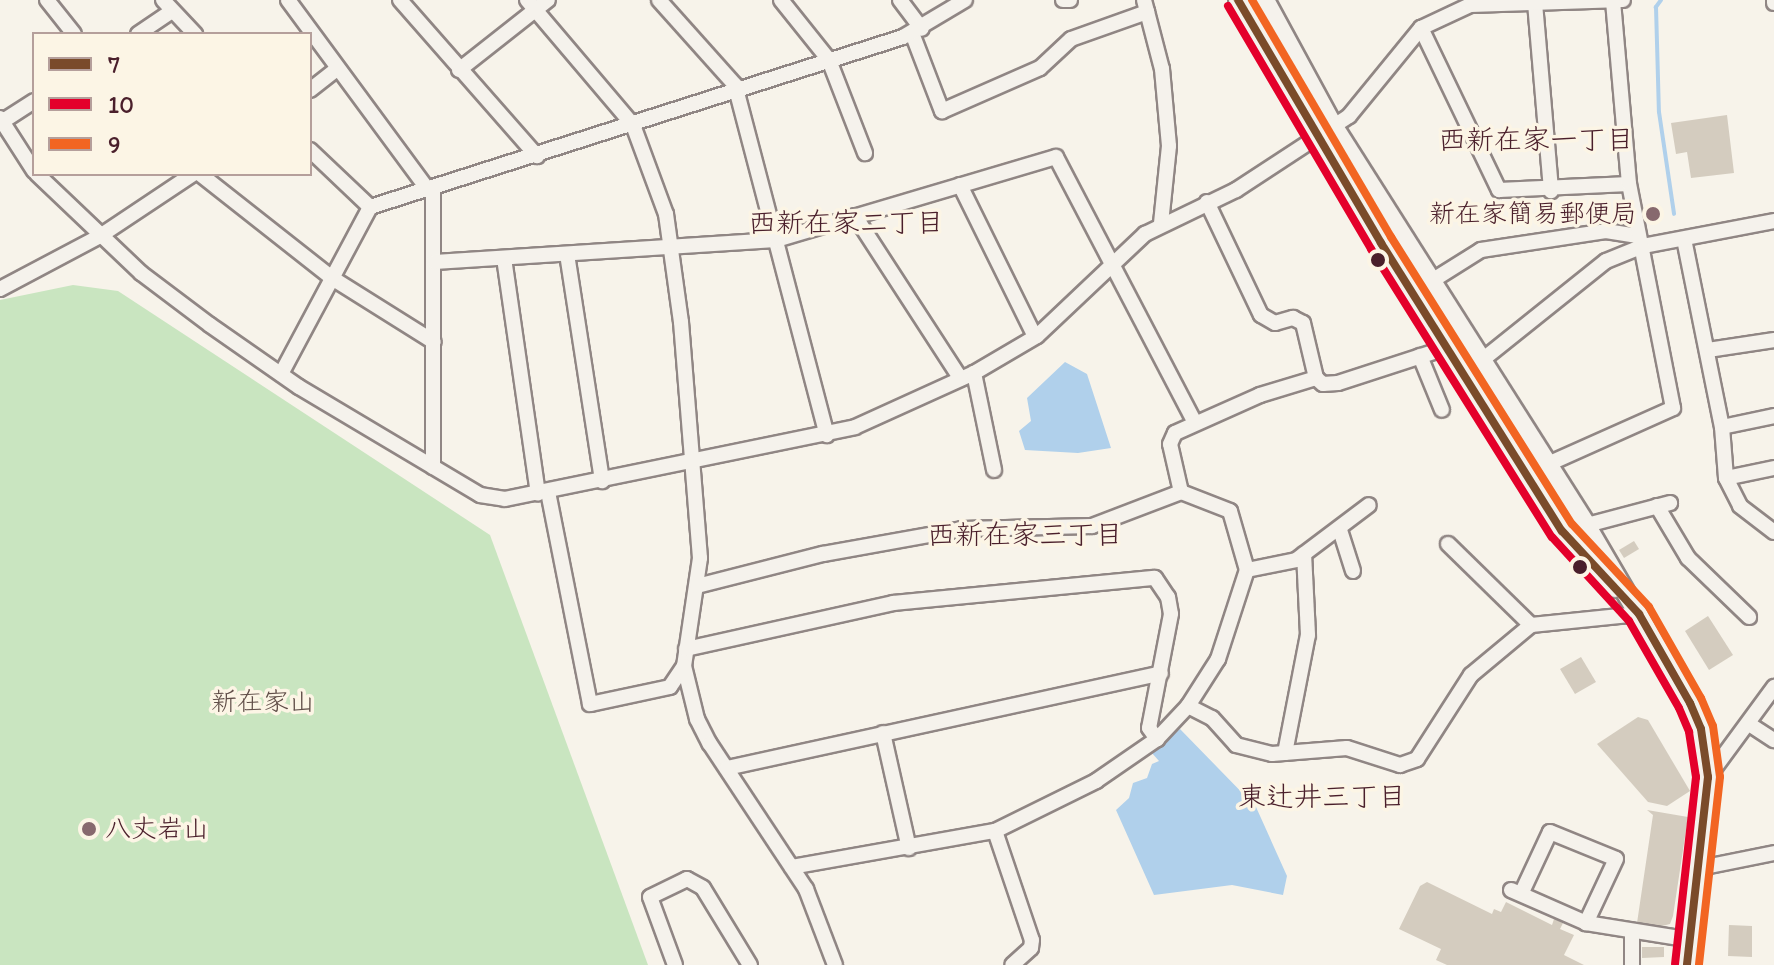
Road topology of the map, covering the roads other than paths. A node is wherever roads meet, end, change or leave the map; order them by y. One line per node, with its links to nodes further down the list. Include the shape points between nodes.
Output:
1 (47, 0): 22 (street)
2 (288, 0): 25 (street)
3 (400, 0): 29 (street)
4 (548, 0): 18 (street)
5 (659, 0): 31 (street)
6 (781, 0): 27 (street)
7 (900, 0): 21 (street)
8 (965, 0): 21 (street)
9 (1063, 0): 10 (street)
10 (1070, 0)
11 (1238, 0): 36 (street)
12 (1265, 0): 35 (street)
13 (1623, 0): 14 (street)
14 (1613, 1): 16 (street); 44 (street)
15 (1464, 2): 16 (street); 20 (street)
16 (1535, 3): 47 (street)
17 (168, 5): 23 (street); 24 (street)
18 (531, 5): 29 (street); 34 (street)
19 (1145, 6): 21 (street, via 1071,39 1040,68 942,111); 52 (street, via 1162,69 1169,146)
20 (1421, 28): 35 (street, via 1349,116); 47 (street, via 1499,190)
21 (917, 31): 27 (street)
22 (72, 32)
23 (140, 32)
24 (193, 32)
25 (311, 32)
26 (312, 34): 28 (street)
27 (829, 60): 31 (street); 38 (street)
28 (337, 69): 30 (street); 46 (street)
29 (459, 70): 39 (street)
30 (312, 88)
31 (736, 91): 34 (street); 55 (street)
32 (32, 102): 33 (street)
33 (1, 120): 40 (street)
34 (633, 125): 39 (street); 57 (street, via 656,177)
35 (1334, 127): 36 (street); 63 (street)
36 (1317, 137): 48 (street); 69 (street)
37 (312, 152): 49 (street)
38 (865, 153)
39 (537, 156): 46 (street)
40 (32, 166)
41 (40, 176): 53 (street)
42 (190, 176): 53 (street)
43 (203, 176): 62 (street)
44 (1629, 184): 47 (street); 56 (street)
45 (960, 185): 50 (street); 61 (street, via 1056,157); 65 (street)
46 (430, 190): 49 (street); 60 (street)
47 (1551, 191)
48 (1209, 206): 52 (street); 74 (street, via 1261,315 1275,323 1293,318 1303,323)
49 (370, 207): 62 (street)
50 (855, 216): 55 (street); 75 (street)
51 (1774, 221): 54 (street)
52 (1161, 224): 61 (street)
53 (100, 236): 64 (street); 73 (street, via 141,273)
54 (1684, 239): 56 (street); 70 (street)
55 (776, 240): 57 (street); 80 (street)
56 (1640, 241): 63 (street, via 1606,231 1481,250); 72 (street, via 1606,261); 82 (street, via 1673,408)
57 (673, 247): 58 (street); 81 (street)
58 (567, 254): 59 (street); 87 (street)
59 (504, 258): 60 (street); 89 (street)
60 (434, 262): 68 (street)
61 (1116, 273): 65 (street); 78 (street)
62 (332, 278): 68 (street); 73 (street)
63 (1430, 282): 67 (street)
64 (0, 289)
65 (1035, 337): 75 (street)
66 (1774, 340): 70 (street)
67 (1467, 341): 69 (street); 72 (street)
68 (434, 342): 83 (street)
69 (1446, 348): 71 (street); 99 (street, via 1562,531)
70 (1708, 350): 79 (street)
71 (1420, 356): 74 (street, via 1338,383); 76 (street)
72 (1481, 361): 82 (street)
73 (281, 374): 83 (street)
74 (1316, 374): 78 (street)
75 (968, 376): 80 (street); 85 (street)
76 (1442, 410)
77 (1774, 416): 79 (street)
78 (1193, 418): 88 (street, via 1170,444)
79 (1722, 427): 86 (street)
80 (827, 435): 81 (street)
81 (692, 463): 87 (street); 98 (street)
82 (1548, 464): 91 (street)
83 (433, 467): 89 (street, via 492,499)
84 (1774, 468): 86 (street)
85 (994, 470)
86 (1726, 478): 93 (street, via 1740,506)
87 (602, 481): 89 (street)
88 (1181, 492): 96 (street, via 1230,511); 98 (street, via 1092,526 962,529 823,554)
89 (543, 493): 103 (street, via 590,704 661,692 679,680)
90 (1369, 505): 92 (street)
91 (1587, 525): 99 (street); 100 (street, via 1664,505 1688,558)
92 (1340, 530): 95 (street); 97 (street)
93 (1774, 532)
94 (1448, 544): 101 (street)
95 (1304, 554): 96 (street); 111 (street, via 1308,635)
96 (1247, 570): 106 (street, via 1218,659)
97 (1353, 571)
98 (697, 586): 102 (street)
99 (1639, 614): 101 (street); 113 (street, via 1690,703 1701,729)
100 (1749, 617)
101 (1531, 625): 111 (street, via 1471,675 1417,759 1400,765 1347,748)
102 (686, 649): 103 (street); 104 (street, via 893,603 1155,578 1168,597 1171,614)
103 (684, 666): 112 (street, via 697,719)
104 (1161, 673): 108 (street); 109 (street, via 1149,728)
105 (1774, 687): 107 (street)
106 (1188, 706): 109 (street); 111 (street, via 1212,718 1236,745)
107 (1749, 724): 110 (street); 113 (street)
108 (883, 733): 112 (street); 115 (street)
109 (1157, 739): 114 (street, via 1096,781)
110 (1774, 740)
111 (1285, 753)
112 (727, 768): 117 (street)
113 (1708, 777): 118 (street)
114 (995, 831): 115 (street); 125 (street, via 1032,940 1031,948)
115 (909, 848): 117 (street)
116 (1774, 853): 118 (street)
117 (792, 867): 124 (street, via 821,919)
118 (1695, 869): 121 (street)
119 (1586, 923): 119 (street, via 1616,859 1550,832 1516,891); 120 (street)
120 (1632, 934): 121 (street); 126 (street)
121 (1686, 939): 127 (street)
122 (675, 965): 123 (street, via 650,897 687,879 703,888)
123 (750, 965)
124 (835, 965)
125 (1012, 965)
126 (1632, 965)
127 (1687, 965)

